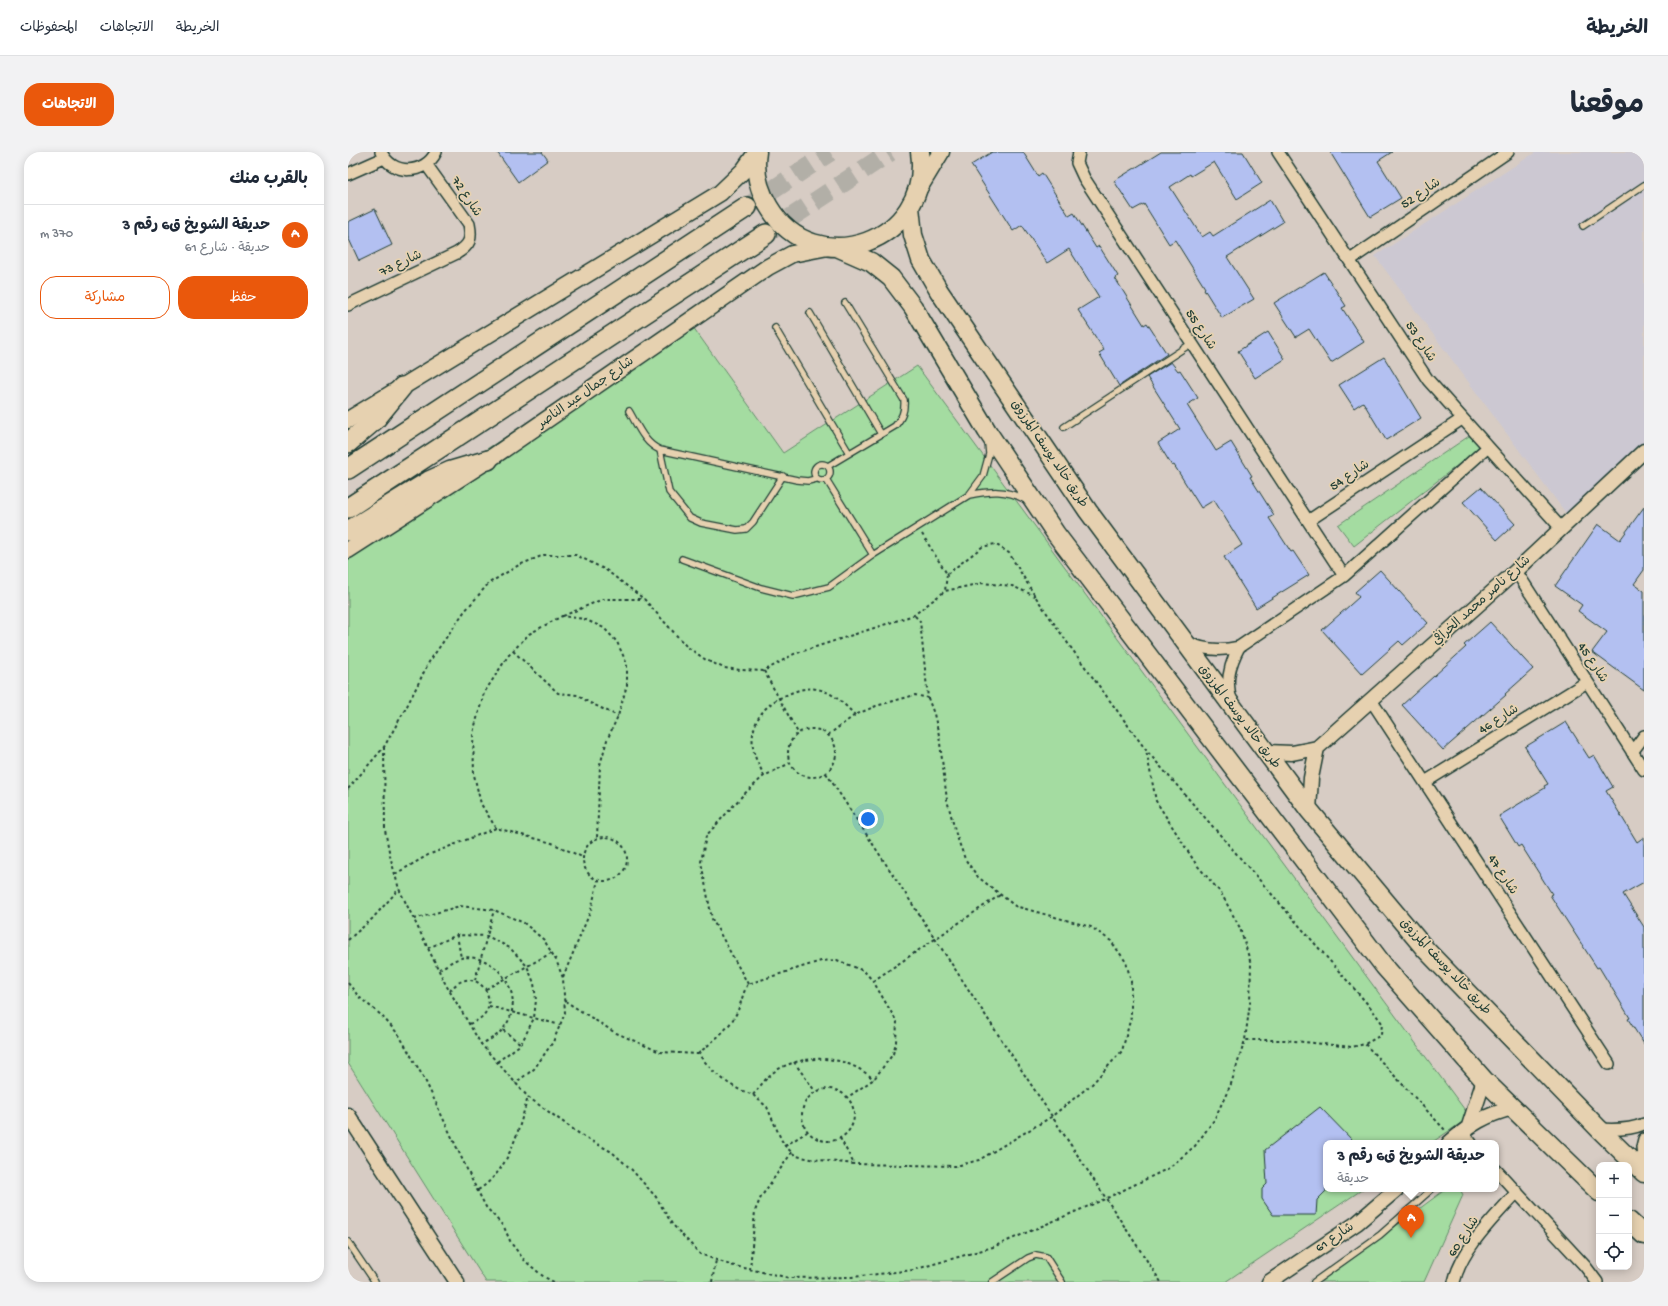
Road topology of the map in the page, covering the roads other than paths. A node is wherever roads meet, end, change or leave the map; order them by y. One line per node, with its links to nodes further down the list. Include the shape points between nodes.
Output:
1 (436, 152): 9 (street)
2 (920, 152): 12 (main road, via 922,166)
3 (941, 152): 12 (main road)
4 (1079, 152): 23 (street, شارع 55, via 1077,163 1084,178)
5 (1508, 152): 18 (street, شارع 52)
6 (757, 153): 16 (main road, via 756,166 761,194 776,220 800,238); 24 (main road, via 744,170 720,193)
7 (1281, 153): 18 (street, شارع 53)
8 (382, 155): 9 (street, via 392,166 404,170 416,169); 10 (street)
9 (426, 164): 17 (street, شارع 72, via 469,224 471,233)
10 (348, 174)
11 (1644, 185): 14 (lane)
12 (914, 199): 16 (main road, via 897,224 880,237 860,245); 53 (main road, طريق خالد يوسف المرزوق, via 913,235 921,260 939,291 1088,511)
13 (747, 207): 38 (highway)
14 (1583, 226)
15 (766, 234): 44 (highway)
16 (833, 247): 29 (main road, via 871,262 891,278 913,307); 36 (main road, شارع جمال عبد الناصر, via 792,254 768,268)
17 (466, 248): 20 (street, شارع 73)
18 (1350, 260): 26 (street, شارع 53, via 1428,380)
19 (845, 303): 30 (lane, via 904,400 905,407 900,420)
20 (348, 305)
21 (810, 313): 30 (lane)
22 (775, 328): 35 (lane)
23 (1192, 343): 28 (lane); 45 (street, شارع 55)
24 (402, 387): 27 (main road); 31 (highway, via 375,420)
25 (629, 411): 33 (lane, via 646,440)
26 (1462, 419): 32 (street, شارع 53); 45 (street, شارع 54)
27 (348, 420)
28 (1064, 427)
29 (987, 431): 42 (lane, via 989,454 983,476); 43 (main road)
30 (881, 434): 35 (lane)
31 (348, 443)
32 (1488, 447): 46 (street, شارع 53); 52 (street)
33 (660, 450): 39 (lane); 39 (lane, via 666,483 672,498 690,518 701,523 738,530 746,529)
34 (1644, 451): 46 (street, شارع ناصر محمد الخرافي)
35 (849, 454): 37 (lane)
36 (488, 460): 47 (highway, via 429,480); 48 (main road, شارع جمال عبد الناصر)
37 (828, 466): 40 (lane, via 822,463 815,466 813,473); 41 (lane, via 830,473)
38 (348, 469)
39 (783, 476): 40 (lane, via 802,481)
40 (816, 479): 41 (lane)
41 (826, 479): 49 (lane)
42 (969, 495): 43 (lane, via 993,491 1017,495); 49 (lane)
43 (1037, 507): 66 (main road, via 1384,966)
44 (348, 508)
45 (1308, 521): 52 (street)
46 (1561, 528): 51 (street, شارع ناصر محمد الخرافي)
47 (348, 531)
48 (348, 550)
49 (873, 555): 50 (lane, via 829,587 793,596 761,588)
50 (682, 559)
51 (1516, 571): 55 (street, شارع 45); 56 (street, شارع ناصر محمد الخرافي)
52 (1344, 576): 54 (street)
53 (1181, 638): 54 (street, via 1194,646 1209,650); 57 (main road, طريق خالد يوسف المرزوق)
54 (1239, 647): 57 (street, via 1228,677 1229,693)
55 (1587, 682): 61 (street, شارع 45); 63 (street, شارع 46)
56 (1371, 700): 59 (street, شارع ناصر محمد الخرافي); 63 (street, شارع 47)
57 (1234, 708): 60 (main road, طريق خالد يوسف المرزوق)
58 (1644, 736): 61 (street)
59 (1317, 748): 60 (street, via 1292,753); 64 (street, via 1311,778)
60 (1266, 752): 64 (main road, طريق خالد يوسف المرزوق)
61 (1632, 752): 62 (street, شارع 45)
62 (1644, 770)
63 (1425, 782): 65 (street, شارع 47)
64 (1309, 810): 70 (main road, طريق خالد يوسف المرزوق, via 1426,950)
65 (1609, 1064)
66 (1484, 1080): 67 (main road); 71 (street)
67 (1513, 1108): 71 (street, via 1490,1115); 76 (main road)
68 (348, 1115): 84 (street)
69 (1644, 1124): 70 (street, via 1628,1129)
70 (1599, 1129): 75 (main road, طريق خالد يوسف المرزوق)
71 (1458, 1135)
72 (1644, 1139): 73 (street)
73 (1644, 1166)
74 (1499, 1173): 79 (street)
75 (1644, 1173)
76 (1596, 1189)
77 (1394, 1192): 87 (street, شارع 61, via 1358,1223)
78 (1429, 1192): 88 (lane, via 1380,1234)
79 (1517, 1192): 89 (street, شارع 60, via 1478,1236); 90 (street)
80 (1632, 1224): 81 (main road)
81 (1644, 1235)
82 (348, 1242): 83 (lane)
83 (375, 1282)
84 (457, 1282)
85 (992, 1282): 86 (lane, via 1036,1255 1046,1257)
86 (1062, 1282)
87 (1269, 1282)
88 (1314, 1282)
89 (1454, 1282)
90 (1597, 1282)

